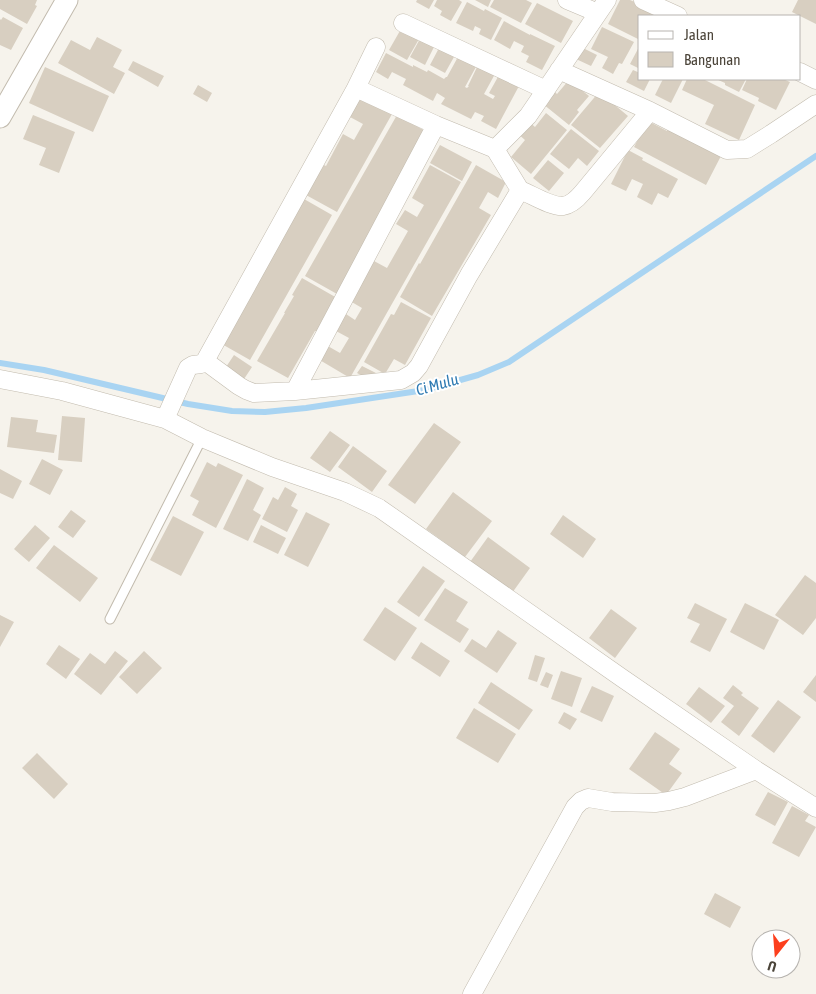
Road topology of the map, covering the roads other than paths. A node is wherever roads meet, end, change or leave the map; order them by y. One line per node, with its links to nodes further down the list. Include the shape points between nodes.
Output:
1 (67, 0): 15 (street)
2 (567, 0): 4 (street)
3 (643, 0): 5 (street)
4 (603, 7): 8 (street)
5 (676, 15)
6 (404, 23): 12 (street)
7 (376, 47): 11 (street)
8 (559, 70): 12 (street); 14 (street)
9 (801, 72): 10 (street)
10 (816, 80)
11 (356, 88): 16 (street); 19 (street)
12 (546, 90): 17 (street, via 528,116)
13 (816, 104): 14 (street, via 754,145 739,150 727,150)
14 (650, 111): 18 (street, via 576,199 563,206 554,205)
15 (0, 117)
16 (436, 125): 17 (street); 21 (street)
17 (495, 149): 18 (street)
18 (520, 190): 21 (street, via 413,374 401,380)
19 (205, 361): 21 (street, via 254,393); 22 (street, via 188,368)
20 (0, 379): 22 (street)
21 (294, 390)
22 (167, 413): 23 (street)
23 (202, 438): 24 (lane); 25 (street, via 379,508)
24 (110, 619)
25 (756, 770): 26 (street); 27 (street, via 669,801 612,802 588,798 581,801)
26 (816, 808)
27 (472, 994)

